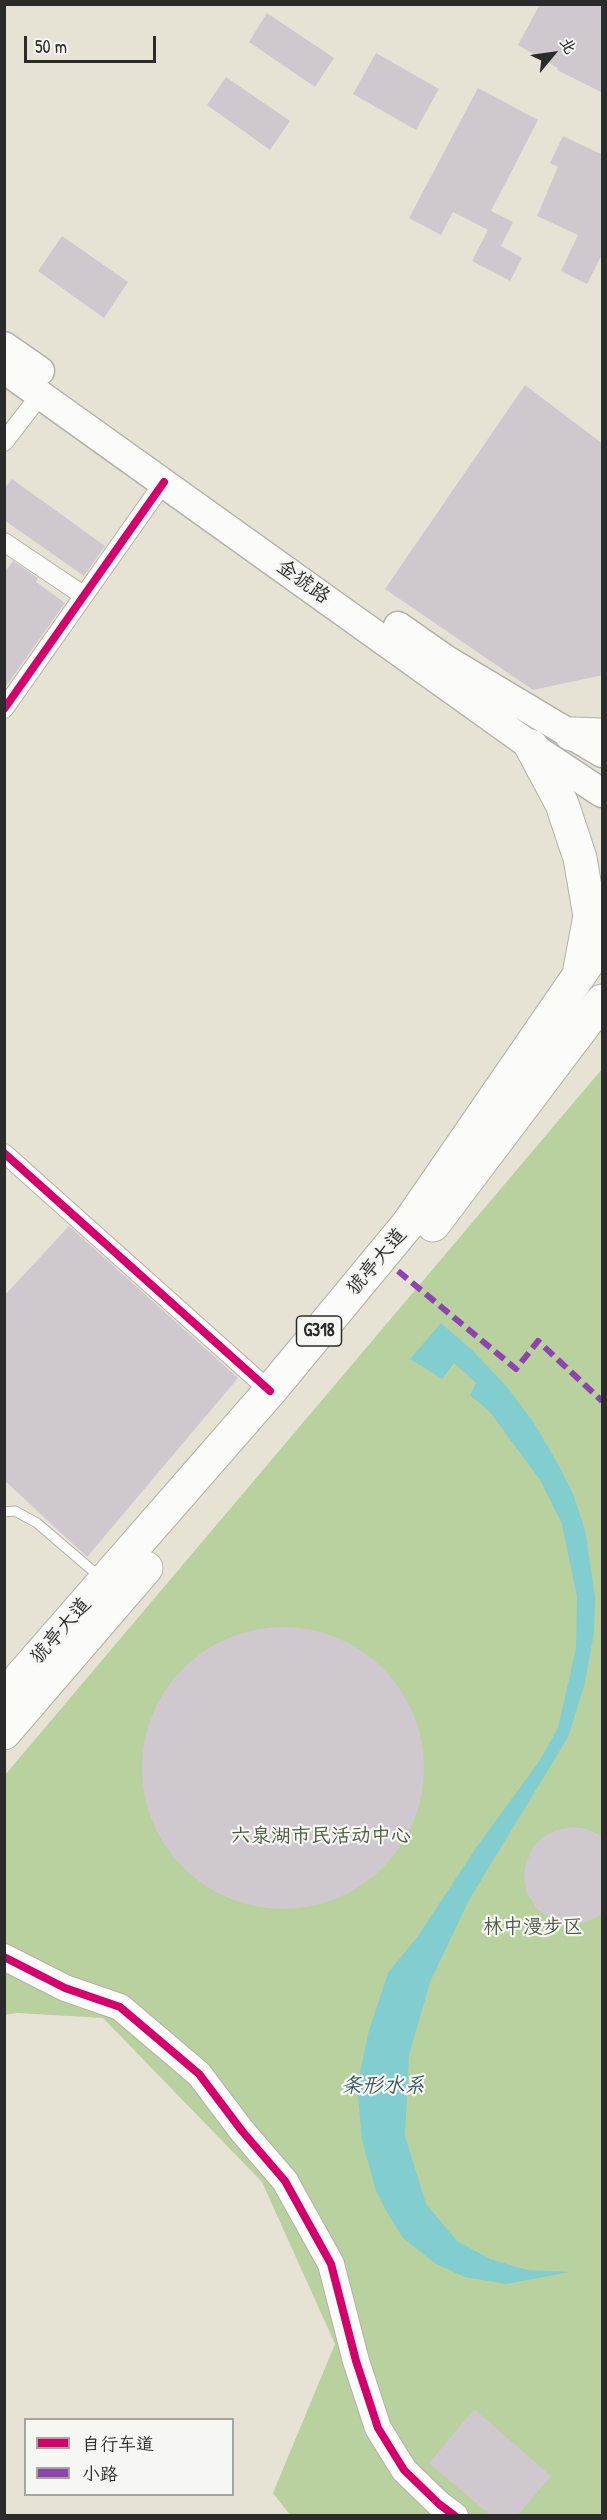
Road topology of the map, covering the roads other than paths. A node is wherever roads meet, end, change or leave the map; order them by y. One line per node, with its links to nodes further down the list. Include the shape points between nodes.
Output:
1 (4, 346): 9 (main road, 金猇路, via 444,659)
2 (4, 369): 3 (main road, 金猇路)
3 (41, 394): 4 (street); 5 (main road, 金猇路)
4 (4, 442)
5 (164, 482): 7 (street); 11 (main road, 金猇路)
6 (4, 542): 7 (street)
7 (83, 595): 8 (street)
8 (5, 708)
9 (571, 734): 10 (highway); 12 (main road, 金猇路)
10 (603, 735)
11 (531, 746): 13 (main road, 金猇路); 15 (highway, via 562,804 580,858 590,916)
12 (603, 753)
13 (603, 793)
14 (603, 942): 15 (highway, 猇亭大道 / G318)
15 (578, 979): 18 (highway, 猇亭大道 / G318, via 408,1224)
16 (601, 1006): 22 (highway, 猇亭大道 / G318, via 398,1271)
17 (4, 1153): 18 (street)
18 (270, 1391): 20 (highway, 猇亭大道 / G318)
19 (4, 1512): 20 (lane, via 15,1511 37,1523)
20 (104, 1581): 21 (highway, 猇亭大道 / G318)
21 (4, 1696)
22 (4, 1733)
23 (4, 1957): 24 (street, via 65,1988 120,2007 199,2074 285,2181 331,2264 378,2428 404,2470)
24 (455, 2516)

